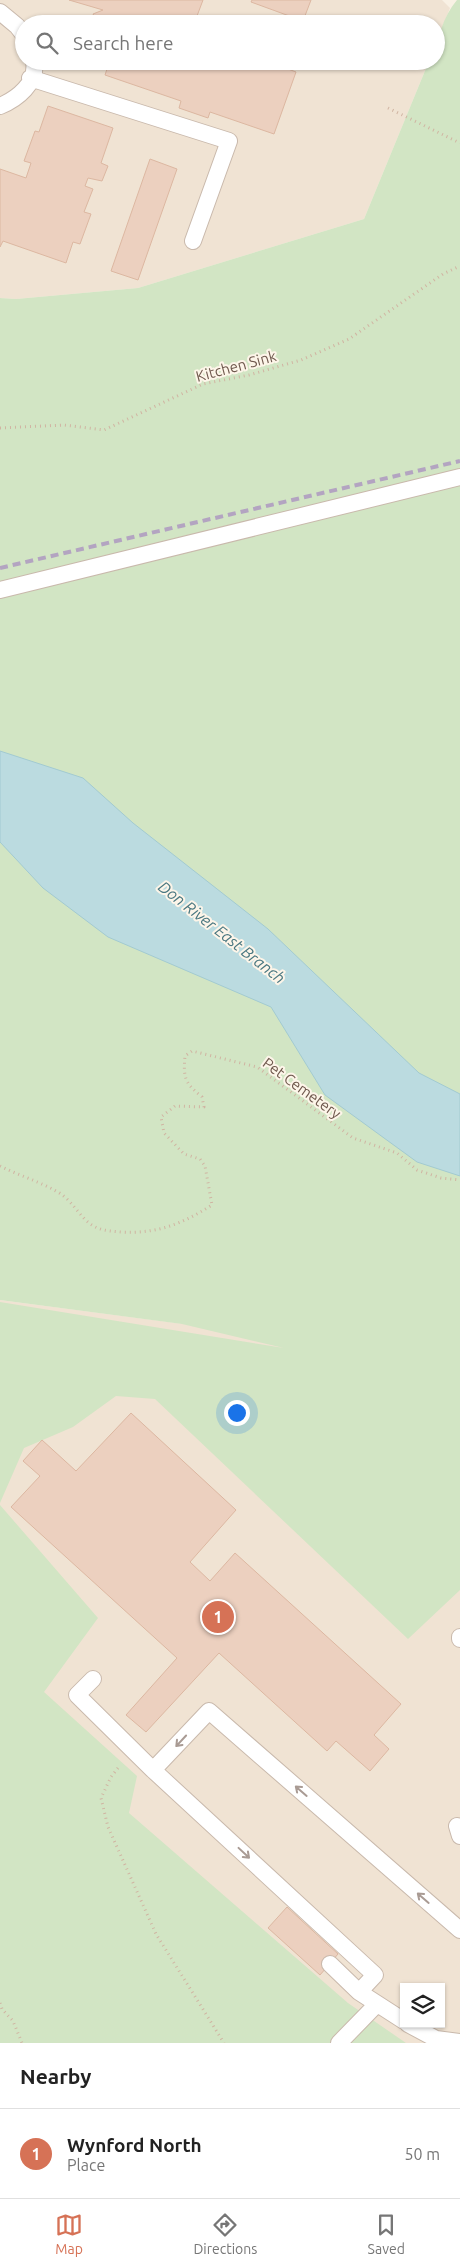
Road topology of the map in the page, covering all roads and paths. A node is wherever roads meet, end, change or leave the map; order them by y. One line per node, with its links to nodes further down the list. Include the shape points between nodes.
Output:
1 (0, 12): 2 (lane)
2 (15, 24)
3 (32, 70): 4 (lane)
4 (30, 78): 5 (lane, via 24,92); 8 (lane, via 229,142)
5 (0, 106)
6 (388, 108): 7 (path)
7 (460, 142)
8 (193, 241)
9 (460, 266): 10 (path, Kitchen Sink, via 443,274 349,339 301,360 203,384 104,430 64,425)
10 (0, 428)
11 (460, 477): 12 (lane)
12 (0, 590)
13 (0, 1166): 14 (path, Pet Cemetery, via 57,1191 73,1203 91,1225 106,1231 136,1233 162,1230 196,1215 212,1205 205,1166 200,1159 184,1154 164,1133 161,1117 175,1106 204,1107 202,1097 188,1086 184,1069 185,1056 192,1051 257,1067 353,1138 397,1153 417,1170)
14 (460, 1180)
15 (93, 1679): 16 (lane, via 77,1695)
16 (133, 1750): 17 (lane); 27 (path, via 111,1777 101,1798 108,1827 156,1934)
17 (154, 1770): 18 (lane, one-way to 17, via 209,1711); 20 (lane, one-way to 20, via 375,1975)
18 (460, 1930)
19 (330, 1964): 20 (lane)
20 (359, 1992): 22 (lane)
21 (0, 2003): 26 (path, via 13,2021)
22 (377, 2004): 23 (lane); 28 (lane)
23 (400, 2018)
24 (415, 2028): 25 (lane, via 436,2039)
25 (460, 2042)
26 (22, 2043)
27 (224, 2043)
28 (340, 2043)

